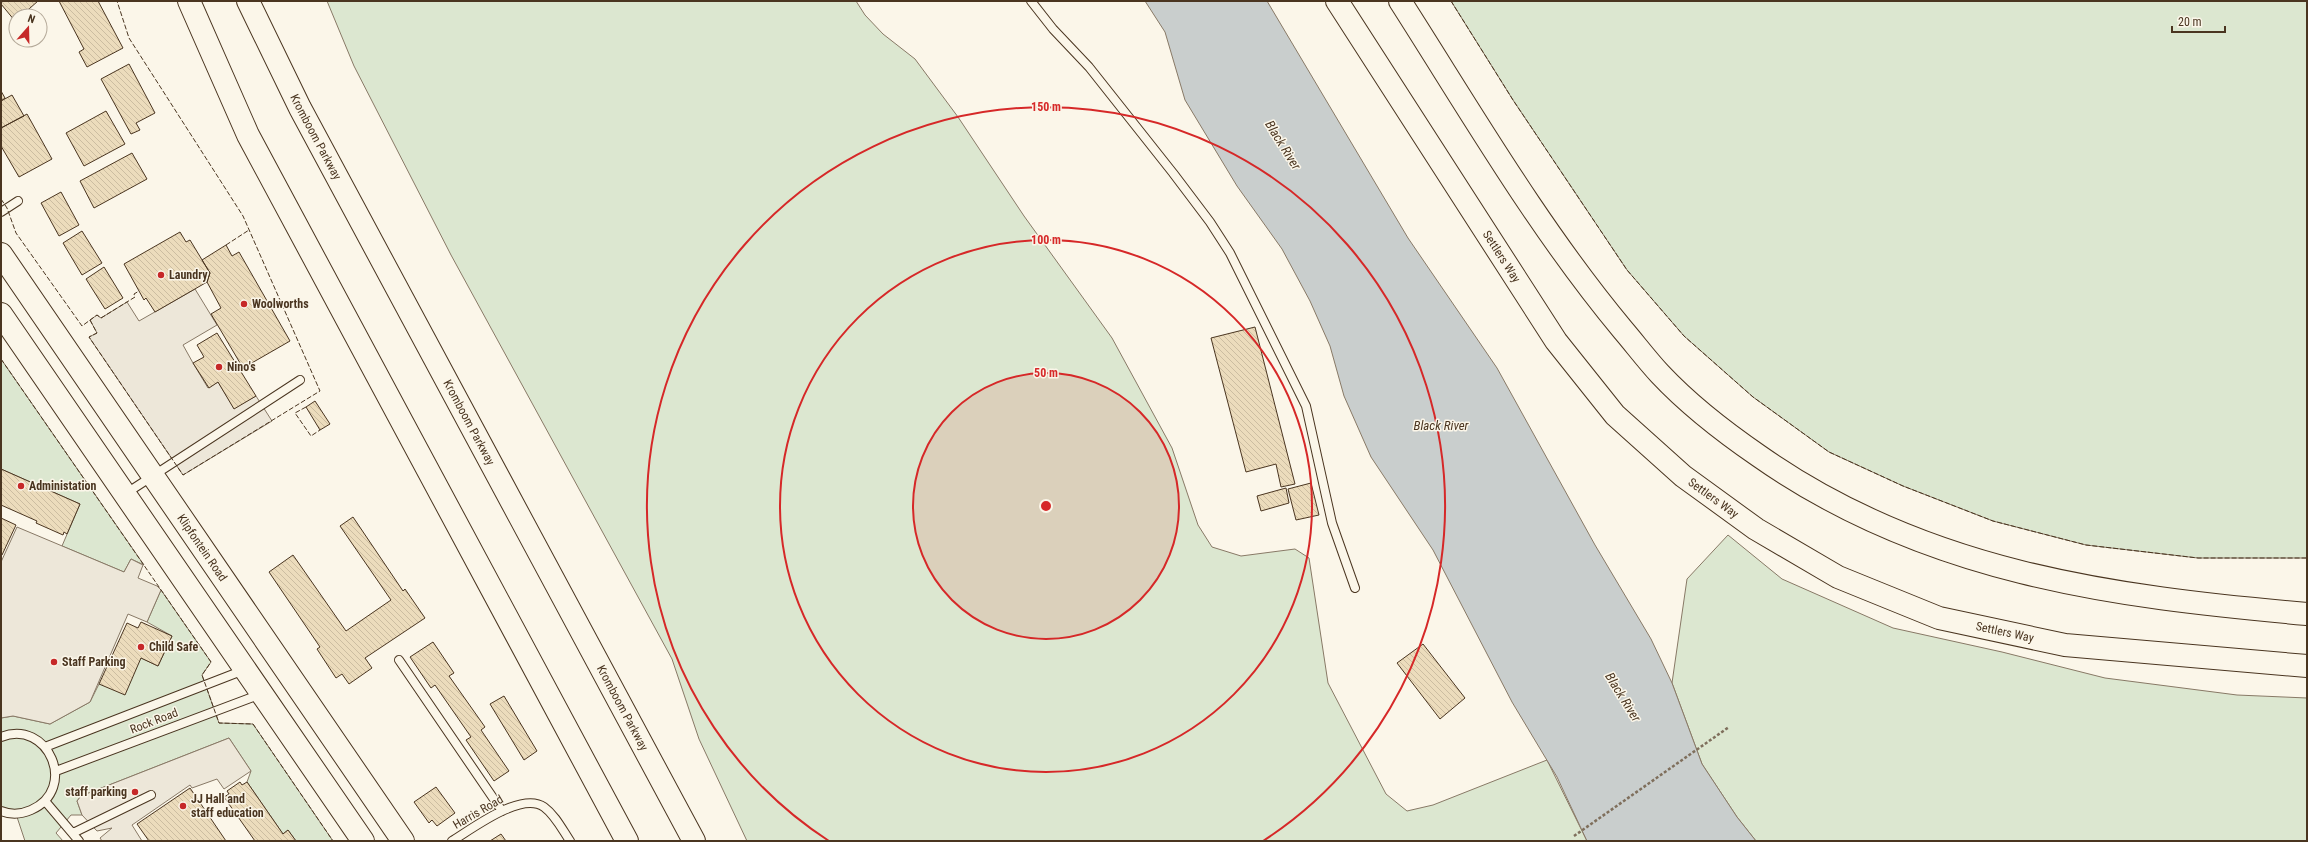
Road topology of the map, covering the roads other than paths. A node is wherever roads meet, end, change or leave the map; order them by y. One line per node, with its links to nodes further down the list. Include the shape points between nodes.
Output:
1 (189, 1): 32 (main road, via 248,136)
2 (248, 1): 33 (main road, Kromboom Parkway, via 303,115)
3 (1031, 1): 13 (lane, via 1089,67 1173,173 1230,253 1306,406 1332,523)
4 (1337, 1): 16 (main road, Settlers Way, via 1548,328 1615,415 1683,476 1756,529 1838,578 1939,618 2065,645)
5 (1400, 1): 14 (main road, via 1529,203 1591,292 1660,374 1716,426 1789,478 1866,520 1967,558 2026,574 2085,587 2188,604)
6 (18, 201): 7 (lane)
7 (1, 212)
8 (1, 254): 11 (main road, Klipfontein Road)
9 (1, 314): 12 (main road)
10 (300, 380): 11 (lane)
11 (153, 476): 12 (lane); 29 (main road, Klipfontein Road)
12 (124, 494): 17 (main road)
13 (1355, 588)
14 (2307, 614)
15 (399, 660): 25 (lane)
16 (2307, 666)
17 (245, 670): 18 (main road); 20 (lane, Rock Road)
18 (262, 694): 21 (lane, Rock Road); 28 (main road)
19 (1, 737): 20 (lane, via 16,734 27,736)
20 (45, 747): 21 (lane)
21 (56, 771): 23 (lane, via 54,787)
22 (151, 795): 26 (lane)
23 (45, 801): 24 (lane, via 37,808 26,812 16,814); 26 (lane)
24 (1, 810)
25 (502, 811): 30 (lane, Harris Road); 31 (lane, Harris Road, via 516,804 530,802 542,805 552,814)
26 (73, 833): 27 (lane)
27 (79, 841)
28 (363, 841)
29 (403, 841)
30 (452, 841)
31 (570, 841)
32 (627, 841)
33 (694, 841)

